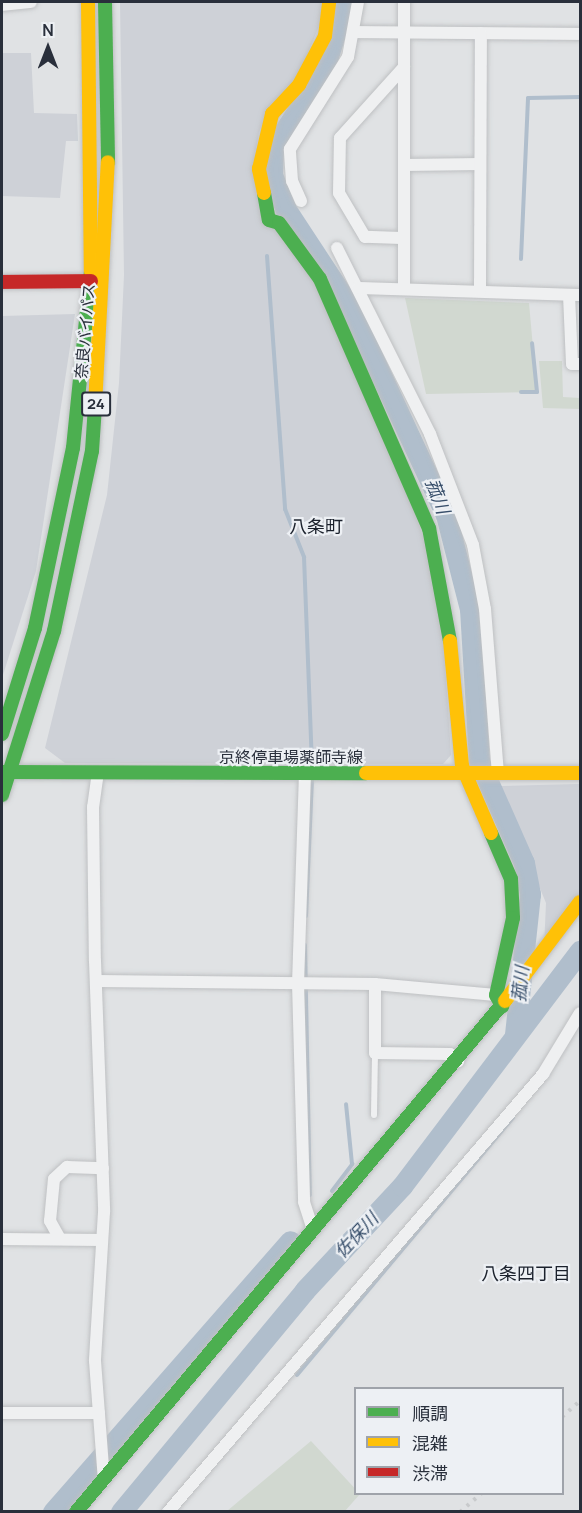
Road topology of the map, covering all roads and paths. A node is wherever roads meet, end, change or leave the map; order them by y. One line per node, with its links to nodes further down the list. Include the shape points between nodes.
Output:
1 (32, 2): 7 (street)
2 (88, 2): 18 (main road, 奈良バイパス / 24)
3 (105, 2): 26 (main road, 奈良バイパス / 24, via 108,228 92,451 54,631)
4 (329, 2): 29 (main road, via 325,36 299,85 272,114 259,169 269,220 279,223 320,279 429,528 447,602)
5 (358, 2): 8 (street)
6 (404, 2): 9 (street)
7 (2, 5)
8 (355, 32): 9 (street); 15 (street, via 332,90 290,149 292,182)
9 (404, 32): 10 (street); 12 (street)
10 (481, 33): 11 (street); 13 (street)
11 (580, 34)
12 (404, 67): 14 (street); 16 (street, via 340,138 339,182 339,193 365,237)
13 (480, 164): 14 (street); 22 (street)
14 (404, 165): 16 (street)
15 (301, 201)
16 (401, 238): 21 (street)
17 (337, 248): 20 (street)
18 (91, 281): 19 (main road); 25 (main road, 奈良バイパス / 24, via 73,448 35,628)
19 (2, 282)
20 (358, 288): 21 (street); 30 (street, via 430,434 474,545 485,609)
21 (404, 289): 22 (street)
22 (480, 291): 23 (street)
23 (575, 295): 24 (street, via 572,364)
24 (580, 364)
25 (2, 734)
26 (6, 772): 27 (main road, 京終停車場薬師寺線); 32 (main road, 奈良バイパス / 24)
27 (98, 772): 28 (main road, 京終停車場薬師寺線); 34 (street, via 93,807)
28 (305, 773): 29 (main road, 京終停車場薬師寺線); 35 (street)
29 (470, 773): 30 (main road, 京終停車場薬師寺線); 37 (main road, via 511,879 513,918)
30 (497, 773): 31 (main road, 京終停車場薬師寺線)
31 (580, 773)
32 (2, 795)
33 (580, 902): 37 (main road)
34 (97, 981): 35 (street); 42 (street)
35 (298, 983): 36 (street); 43 (street, via 304,1202)
36 (375, 984): 37 (street); 39 (street)
37 (499, 1001): 40 (main road)
38 (580, 1013): 51 (street, via 543,1074)
39 (375, 1053): 40 (street, via 450,1054); 41 (lane)
40 (458, 1061): 43 (main road)
41 (374, 1115)
42 (103, 1168): 45 (street, via 67,1167 54,1179 50,1221); 46 (street)
43 (312, 1227): 49 (main road)
44 (2, 1239): 45 (street)
45 (60, 1239): 46 (street)
46 (102, 1240): 48 (street, via 96,1361)
47 (2, 1413): 48 (street)
48 (99, 1413): 49 (street)
49 (104, 1481): 50 (main road)
50 (76, 1512)
51 (168, 1512)

